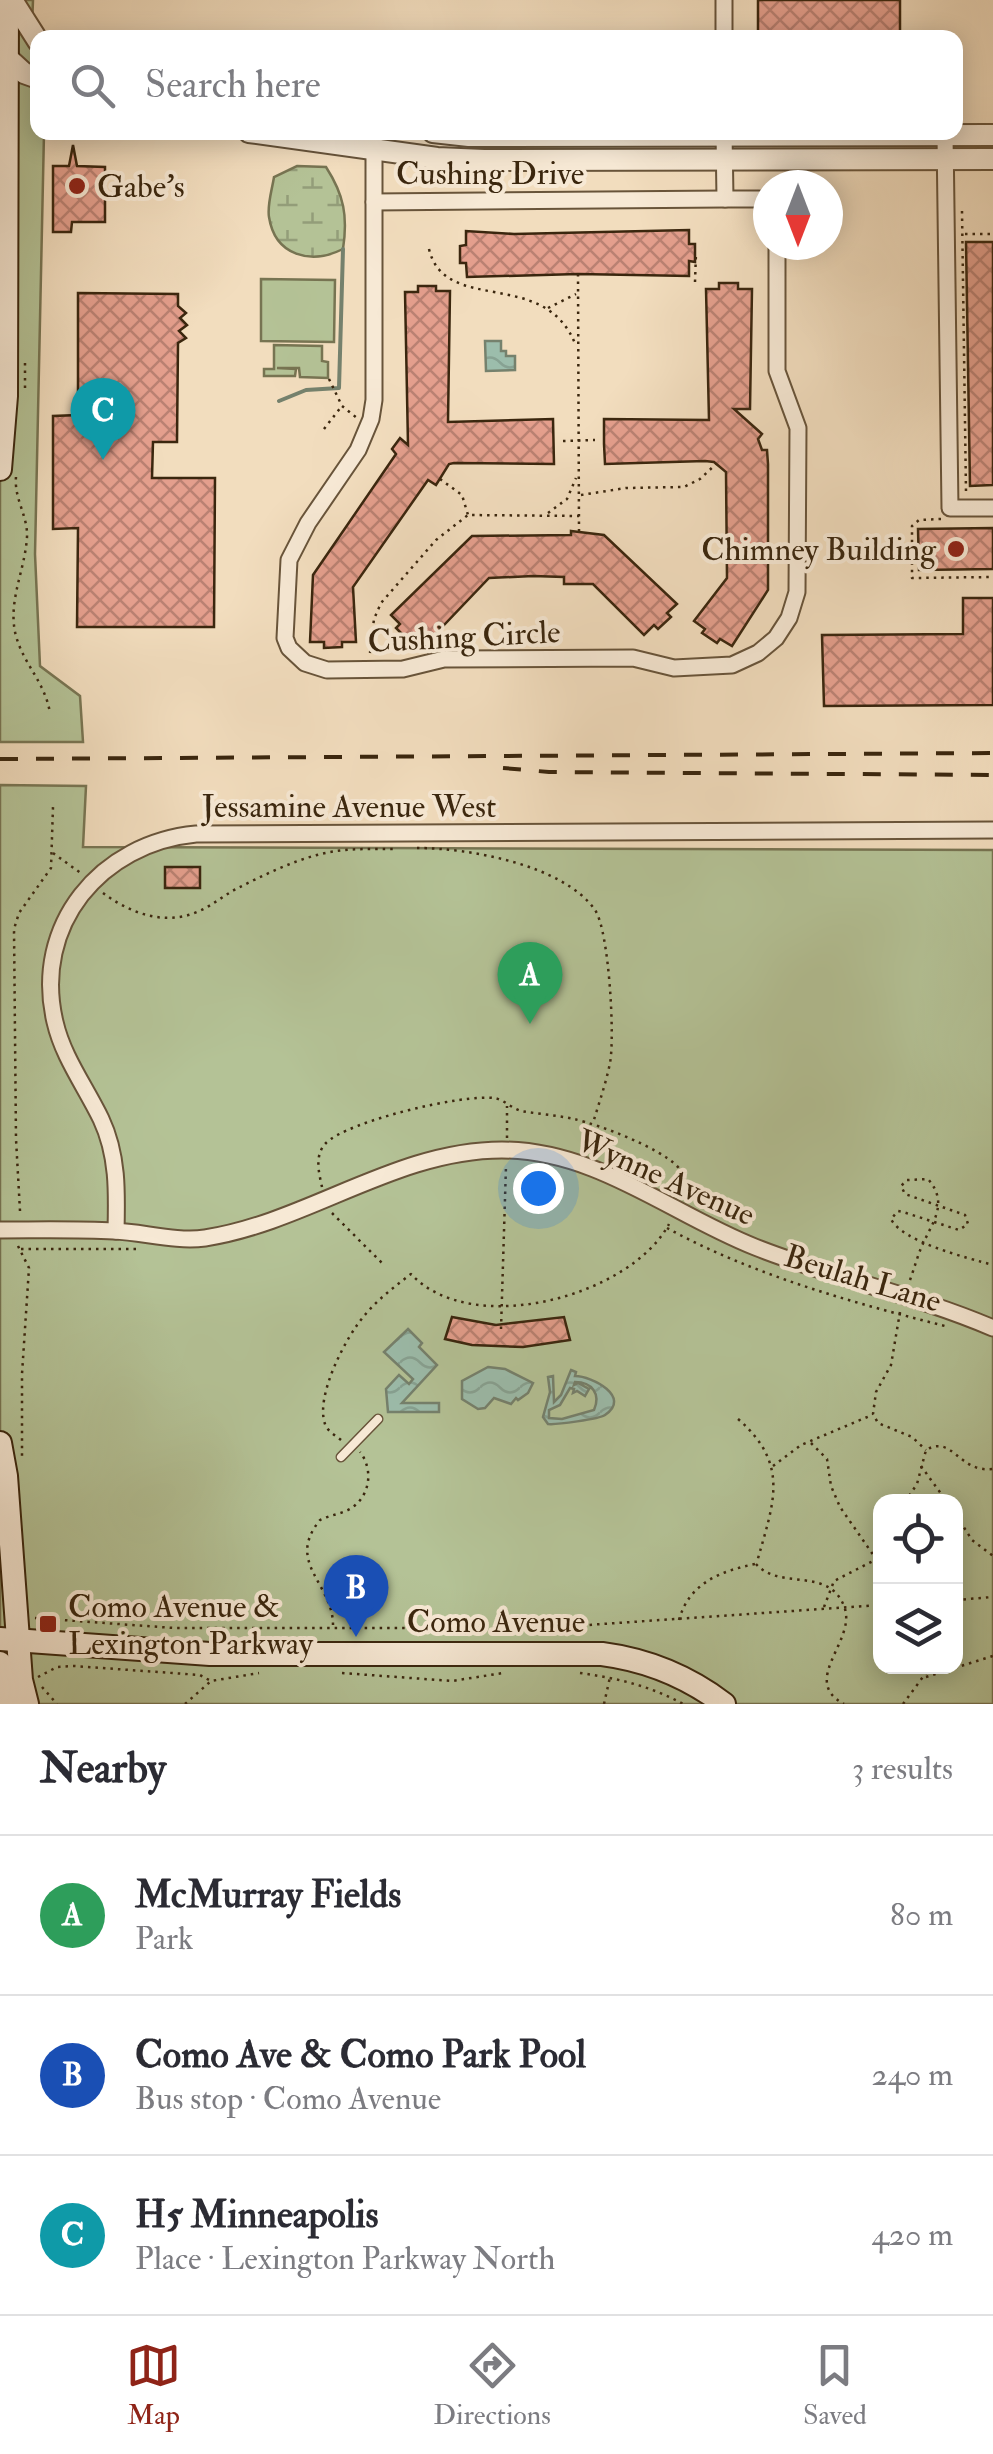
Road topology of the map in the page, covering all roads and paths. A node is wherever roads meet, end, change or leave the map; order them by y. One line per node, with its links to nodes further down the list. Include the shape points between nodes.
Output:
1 (10, 0): 3 (street); 6 (main road)
2 (724, 0): 4 (street)
3 (31, 30)
4 (724, 30)
5 (30, 51): 6 (street)
6 (3, 52): 7 (street); 26 (main road)
7 (30, 75)
8 (993, 135): 9 (street)
9 (963, 136)
10 (582, 140): 14 (street)
11 (847, 140): 14 (street)
12 (945, 140): 15 (street)
13 (374, 141): 14 (street, via 484,160); 19 (street, Cushing Circle)
14 (724, 145): 15 (street); 17 (street)
15 (946, 159): 16 (street); 21 (street)
16 (993, 159)
17 (725, 199): 18 (street); 19 (street, Cushing Drive)
18 (753, 199)
19 (374, 202): 34 (street, Cushing Circle)
20 (962, 211): 21 (path)
21 (954, 234): 22 (path); 44 (street); 44 (path)
22 (993, 234)
23 (429, 248): 30 (path, via 436,264 462,285 530,298)
24 (696, 253): 28 (path)
25 (776, 260): 51 (street, Cushing Circle, via 777,371 798,433 798,575 793,607 776,638 758,654 716,668 587,658 444,659)
26 (3, 274): 40 (main road)
27 (578, 274): 29 (path)
28 (695, 282)
29 (578, 294): 30 (path); 31 (path)
30 (548, 308): 31 (path)
31 (578, 352): 38 (path)
32 (331, 381): 33 (path)
33 (342, 406): 34 (path); 35 (path)
34 (369, 424): 51 (street, Cushing Circle, via 293,548 284,628 288,648 315,668)
35 (324, 429)
36 (596, 440): 38 (path)
37 (563, 441): 38 (path)
38 (578, 441): 41 (path)
39 (716, 464): 43 (path, via 684,486)
40 (0, 468)
41 (579, 472): 43 (path); 46 (path, via 567,499)
42 (440, 479): 47 (path, via 462,495)
43 (579, 496): 48 (path)
44 (958, 508): 45 (street); 50 (path, via 966,519 914,523 912,578)
45 (993, 508)
46 (546, 514): 47 (path); 48 (path)
47 (468, 516): 51 (path, via 436,540 381,603)
48 (579, 516): 49 (path)
49 (579, 530)
50 (993, 577)
51 (369, 670)
52 (53, 808): 54 (path)
53 (993, 830): 55 (street, Jessamine Avenue West, via 196,834 129,852)
54 (53, 853): 55 (path); 60 (path, via 51,868 14,929)
55 (91, 883): 57 (path, via 124,909 174,917 316,855 352,849 438,848 557,879 583,895 606,932 613,1037); 64 (street, Jessamine Avenue West, via 56,946 51,1002 64,1049 112,1146)
56 (507, 1104): 58 (path)
57 (593, 1124)
58 (506, 1150): 64 (street, Wynne Avenue, via 424,1162 201,1238); 69 (street, Wynne Avenue, via 598,1170 755,1247); 70 (path)
59 (938, 1206): 59 (path, via 928,1179 902,1183 905,1194); 62 (path); 62 (path, via 968,1224 959,1230)
60 (20, 1210)
61 (330, 1210): 68 (path)
62 (936, 1223): 66 (path); 66 (path, via 903,1212 892,1216 894,1226)
63 (0, 1230): 65 (street)
64 (116, 1231): 65 (street, Wynne Avenue)
65 (18, 1238): 83 (path, via 29,1268)
66 (923, 1242): 67 (path); 69 (path)
67 (993, 1264)
68 (386, 1266)
69 (906, 1296): 71 (path); 73 (street, Wynne Avenue)
70 (503, 1305): 71 (path, Beulah Lane, via 582,1292 644,1256 667,1228 750,1267); 74 (path); 80 (path, via 446,1296 411,1274 380,1300 348,1337 326,1394 324,1423)
71 (899, 1314): 72 (path, Beulah Lane); 75 (path)
72 (955, 1328)
73 (993, 1328)
74 (501, 1330)
75 (873, 1414): 79 (path); 81 (path)
76 (738, 1418): 85 (path)
77 (378, 1420): 80 (lane)
78 (0, 1443): 103 (main road)
79 (811, 1443): 85 (path); 90 (path, via 827,1459 840,1507)
80 (351, 1446): 82 (lane); 102 (path, via 368,1466 365,1494 351,1508 320,1520 307,1548 313,1576 331,1602)
81 (926, 1450): 84 (path); 86 (path, via 940,1444 974,1469)
82 (341, 1457)
83 (22, 1459)
84 (920, 1465): 87 (path); 88 (path)
85 (773, 1466): 93 (path, via 774,1498)
86 (993, 1470)
87 (910, 1494)
88 (941, 1494)
89 (963, 1527): 91 (path)
90 (873, 1555)
91 (993, 1556)
92 (873, 1561): 94 (path, via 842,1575)
93 (756, 1564): 94 (path, via 774,1576 812,1579); 101 (path, via 708,1580)
94 (830, 1589): 99 (path); 100 (path)
95 (993, 1597): 96 (path)
96 (963, 1599)
97 (33, 1604): 102 (path, via 35,1620 174,1628)
98 (873, 1605): 99 (path)
99 (844, 1607): 100 (path); 123 (path, via 846,1632 827,1675 832,1694)
100 (823, 1609): 101 (path)
101 (679, 1620): 102 (path, via 544,1628)
102 (334, 1626)
103 (9, 1640): 117 (main road); 122 (main road, Como Avenue, via 227,1654 602,1654 658,1666)
104 (993, 1656): 112 (path)
105 (34, 1662): 113 (path)
106 (0, 1663): 116 (main road)
107 (330, 1672): 108 (path, via 452,1681)
108 (507, 1672)
109 (575, 1672): 114 (path)
110 (260, 1673): 115 (path)
111 (927, 1674): 112 (path)
112 (926, 1677): 124 (path)
113 (38, 1678): 115 (path, via 74,1666); 118 (path)
114 (610, 1678): 120 (path); 121 (path)
115 (210, 1681): 119 (path)
116 (8, 1704)
117 (27, 1704)
118 (57, 1704)
119 (185, 1704)
120 (604, 1704)
121 (683, 1704)
122 (724, 1704)
123 (844, 1704)
124 (904, 1704)

